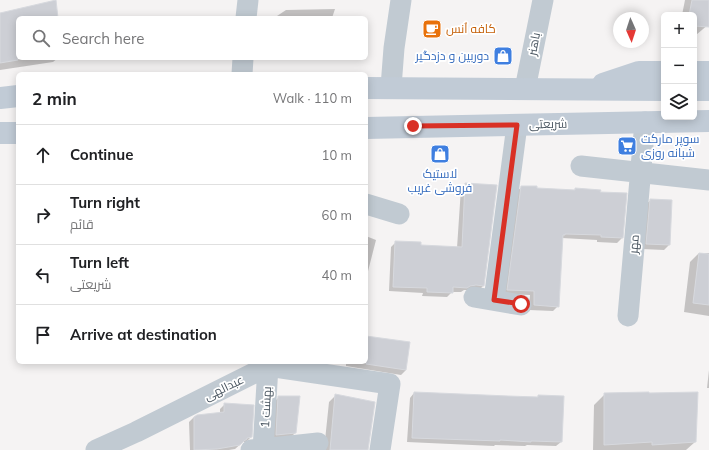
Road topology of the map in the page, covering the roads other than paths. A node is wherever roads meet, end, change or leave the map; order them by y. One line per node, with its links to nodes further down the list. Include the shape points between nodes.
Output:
1 (248, 0): 4 (street)
2 (401, 0): 10 (street)
3 (543, 0): 12 (street, باهنر)
4 (246, 16)
5 (243, 60): 6 (street)
6 (242, 72)
7 (661, 72): 13 (main road, via 638,72)
8 (705, 75): 9 (main road)
9 (697, 86)
10 (391, 87): 11 (main road); 12 (main road)
11 (368, 88)
12 (525, 89): 13 (main road)
13 (589, 89): 14 (main road)
14 (661, 90)
15 (16, 96): 16 (main road)
16 (0, 98)
17 (645, 122): 18 (main road, شریعتی); 19 (main road, شریعتی); 24 (street, مهر)
18 (708, 122)
19 (517, 125): 20 (main road, شریعتی); 29 (street)
20 (368, 128)
21 (16, 132): 22 (main road)
22 (0, 133)
23 (581, 166): 24 (street)
24 (640, 172): 25 (street); 31 (street, مهر)
25 (709, 180)
26 (368, 205): 27 (street)
27 (399, 214)
28 (474, 297): 29 (street)
29 (494, 300): 30 (street)
30 (521, 304)
31 (628, 316)
32 (269, 364): 34 (street, بهشت 1); 35 (street, عبدالهی); 36 (street, via 390,384)
33 (318, 443): 34 (street)
34 (259, 449)
35 (96, 450)
36 (380, 450)

